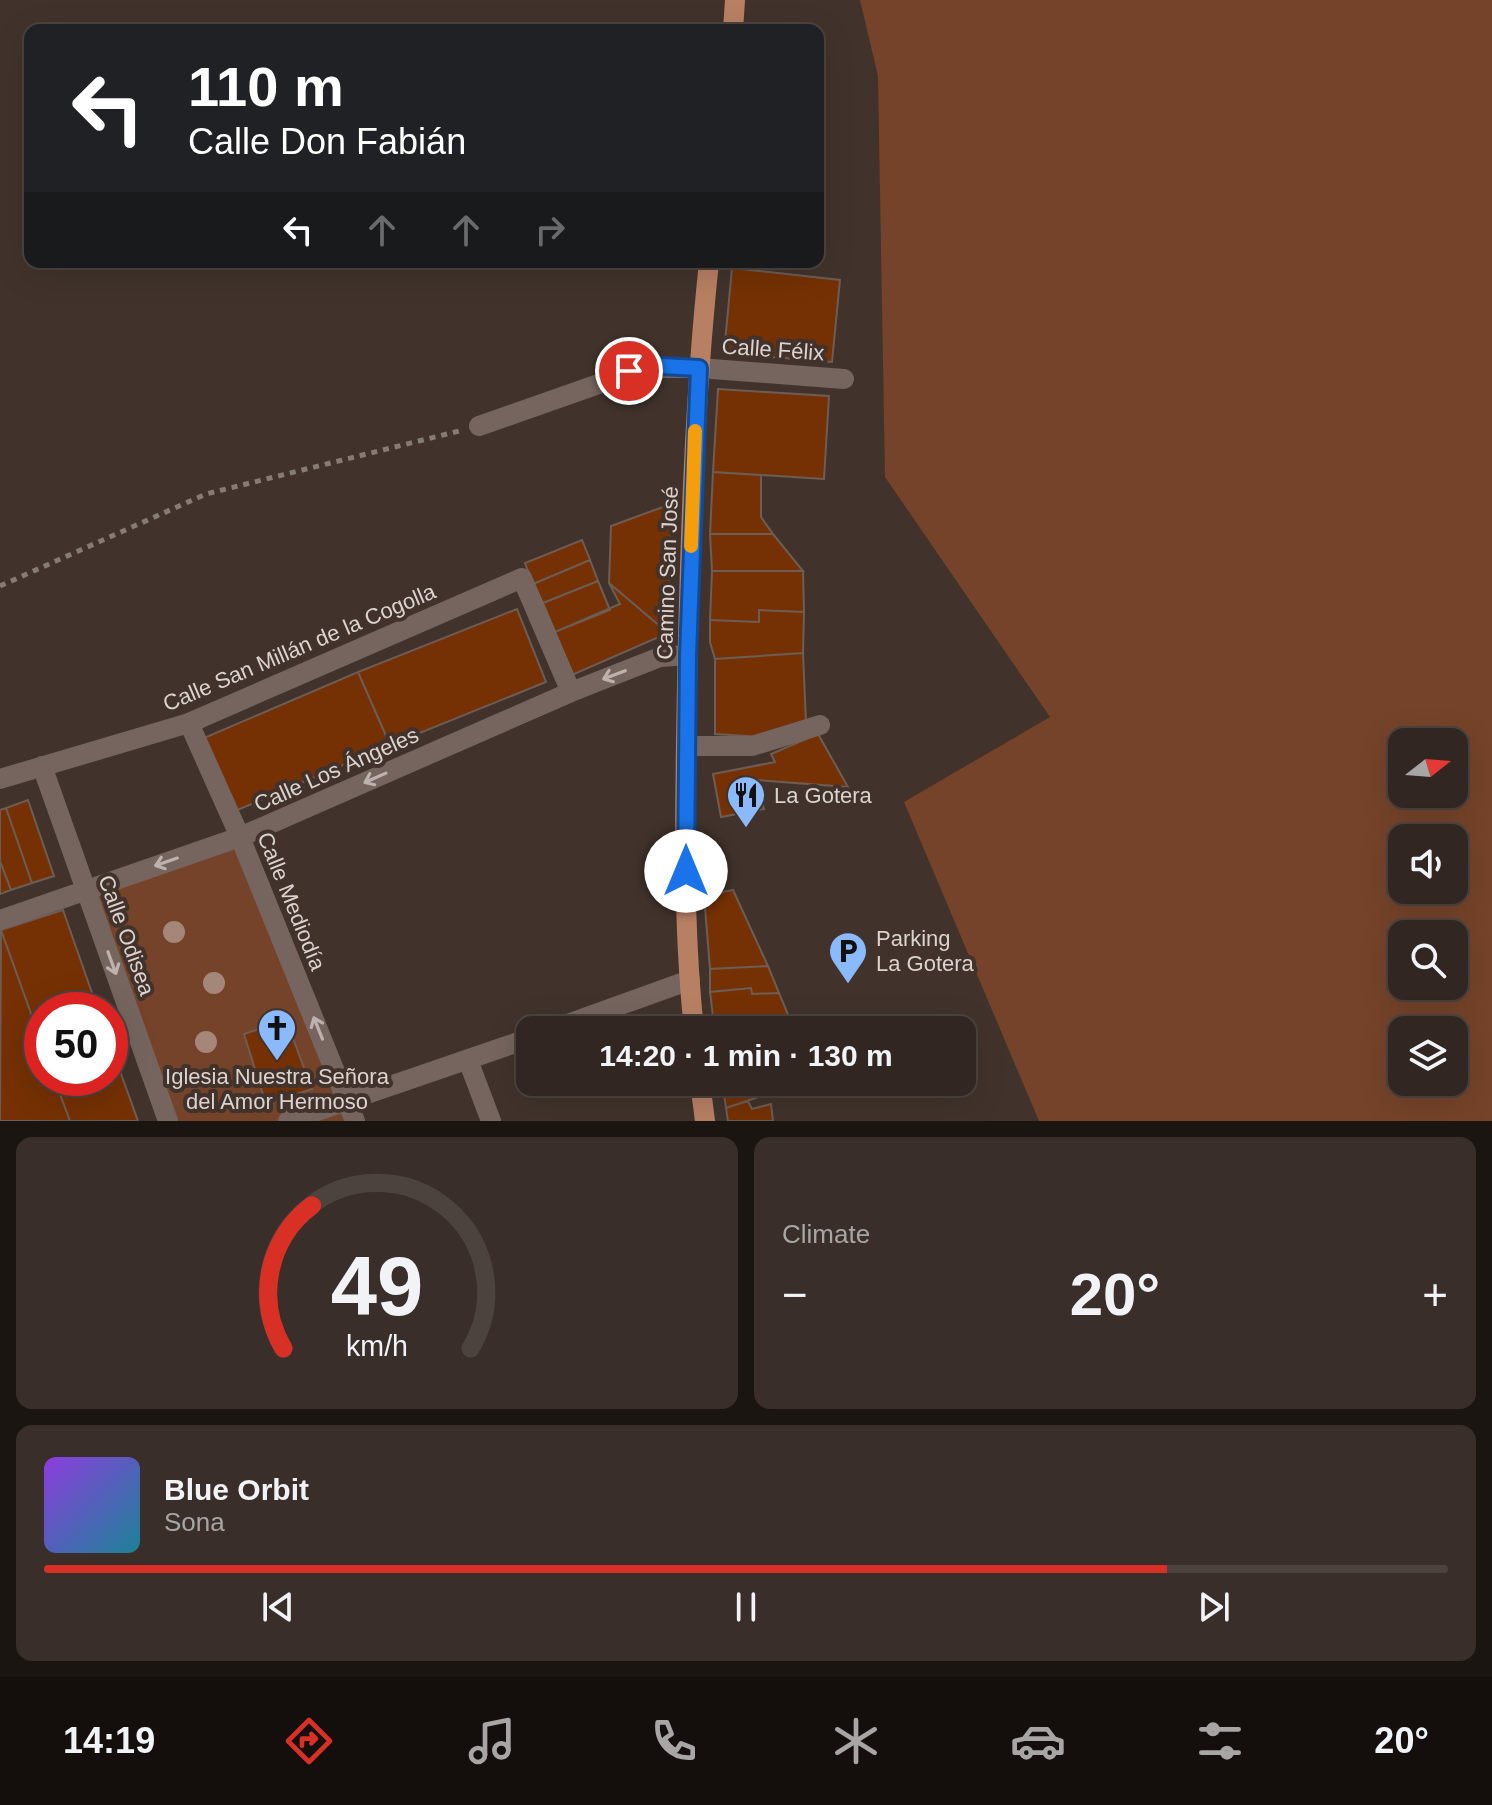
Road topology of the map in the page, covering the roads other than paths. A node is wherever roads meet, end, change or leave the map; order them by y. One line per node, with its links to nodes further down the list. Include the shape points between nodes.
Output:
1 (735, 0): 2 (main road)
2 (733, 24)
3 (708, 268): 4 (main road, Camino San José)
4 (699, 368): 5 (street, Calle Félix); 6 (street, Calle Félix, via 629,371); 7 (main road, Camino San José)
5 (844, 379)
6 (479, 426)
7 (688, 655): 8 (street, Calle Los Ángeles, one-way to 8, via 660,657); 11 (main road, Camino San José)
8 (571, 692): 9 (street, Calle San Millán de la Cogolla, via 522,578); 14 (street, Calle Los Ángeles, one-way to 14)
9 (189, 723): 12 (street, Calle San Millán de la Cogolla); 14 (street, Calle Mediodía)
10 (820, 725): 11 (street, via 752,746)
11 (686, 746): 17 (main road, Camino San José)
12 (42, 766): 13 (street, Calle San Millán de la Cogolla); 15 (street, Calle Odisea)
13 (0, 779)
14 (240, 837): 15 (street, Calle Los Ángeles, one-way to 15); 23 (street, Calle Mediodía, one-way to 14)
15 (86, 889): 16 (street, Calle Los Ángeles); 24 (street, Calle Odisea, one-way to 24)
16 (0, 920)
17 (690, 980): 18 (street); 19 (main road, Camino San José)
18 (590, 1016)
19 (693, 1016)
20 (516, 1043): 21 (street)
21 (468, 1060): 23 (street); 27 (street)
22 (702, 1096): 28 (main road)
23 (348, 1100): 25 (street); 26 (street, Calle Mediodía)
24 (168, 1121)
25 (288, 1121)
26 (355, 1121)
27 (491, 1121)
28 (705, 1121)

